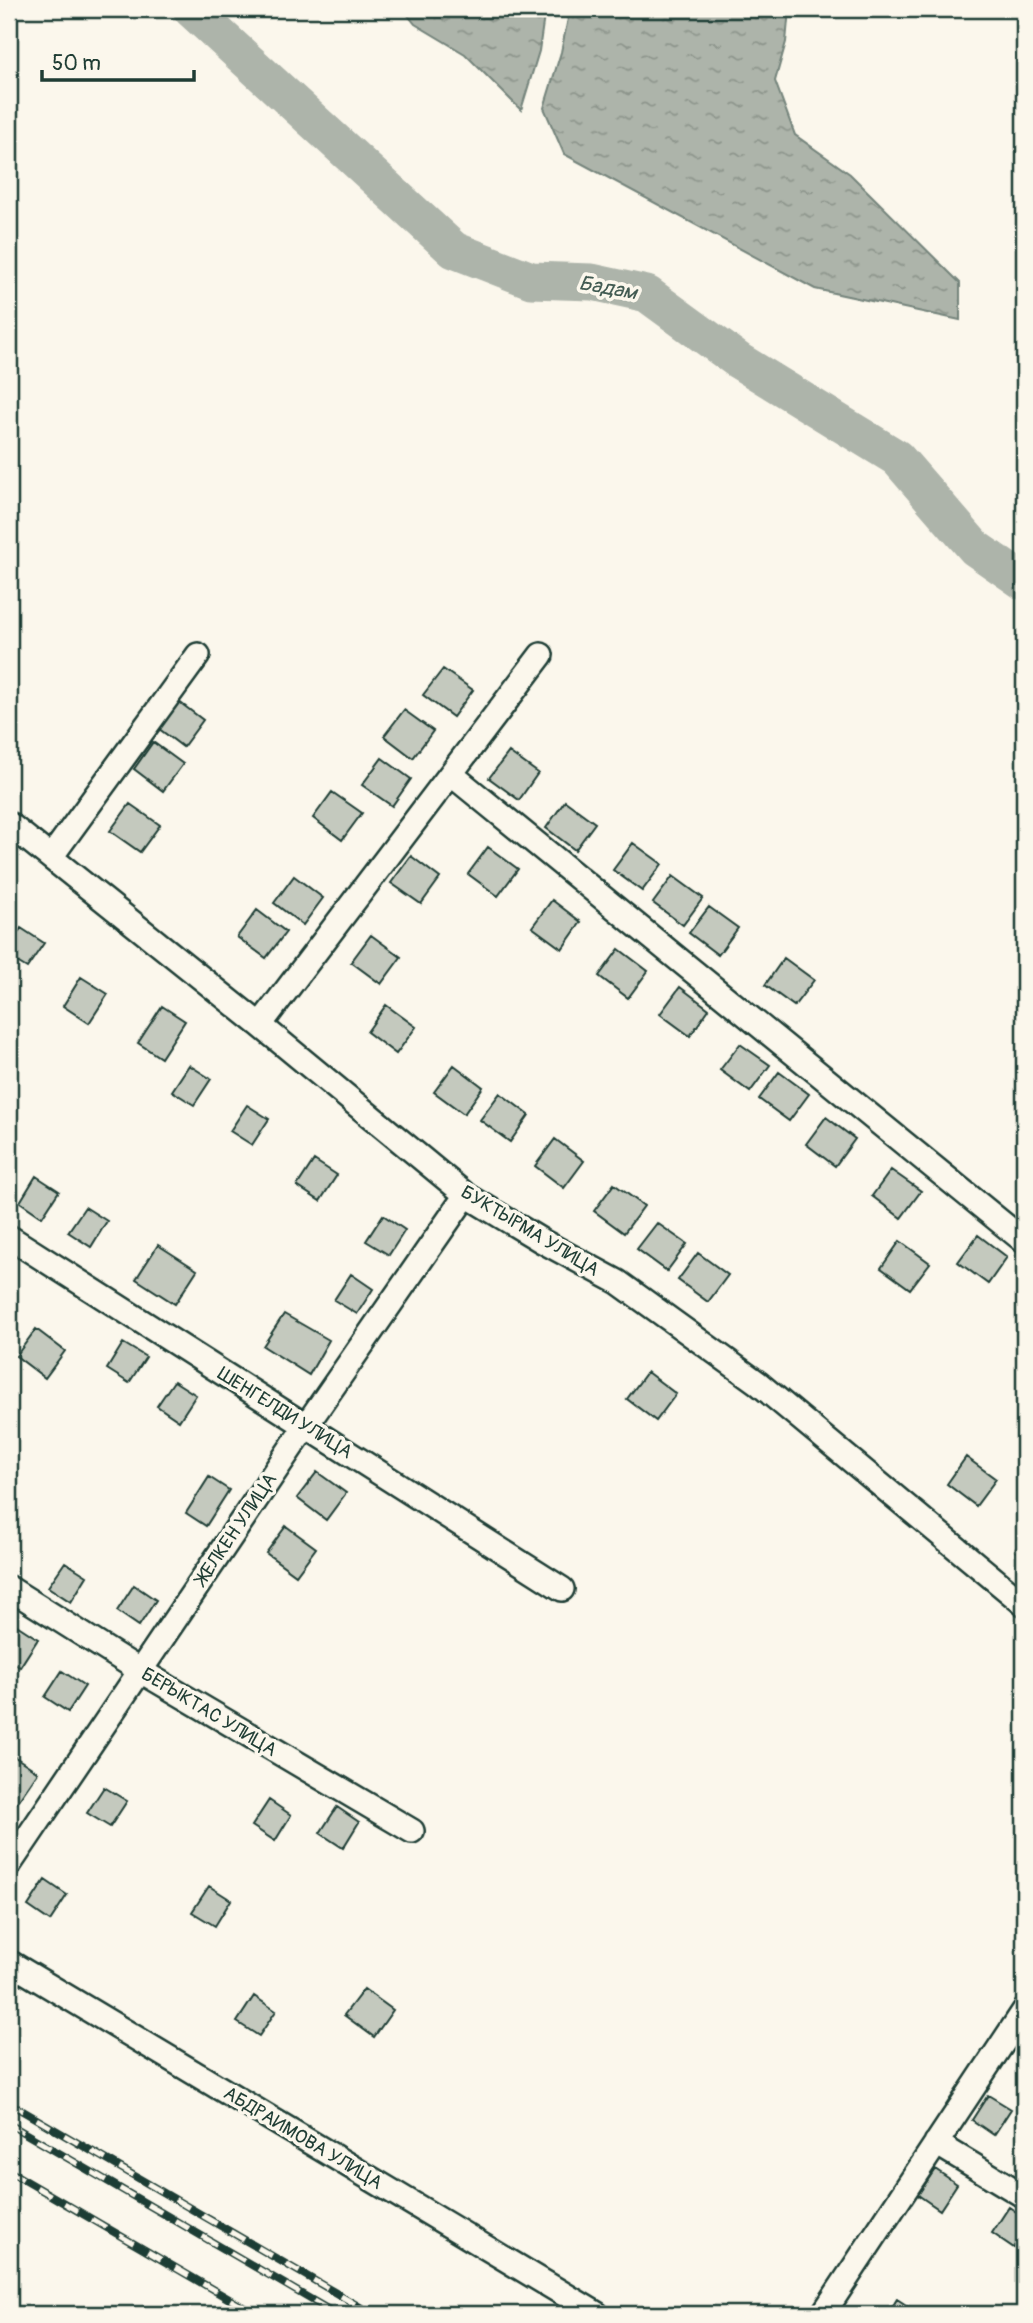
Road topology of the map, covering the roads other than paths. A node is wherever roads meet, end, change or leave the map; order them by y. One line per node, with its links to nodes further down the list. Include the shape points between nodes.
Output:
1 (198, 655): 5 (street)
2 (541, 655): 3 (street)
3 (451, 774): 6 (street); 9 (street)
4 (9, 824): 5 (street, БУКТЫРМА УЛИЦА)
5 (51, 857): 6 (street, БУКТЫРМА УЛИЦА)
6 (260, 1024): 7 (street, БУКТЫРМА УЛИЦА)
7 (466, 1195): 10 (street, ЖЕЛКЕН УЛИЦА); 13 (street, БУКТЫРМА УЛИЦА, via 618,1282 758,1383)
8 (9, 1237): 10 (street, ШЕНГЕЛДИ УЛИЦА)
9 (1024, 1241)
10 (306, 1427): 12 (street, ШЕНГЕЛДИ УЛИЦА); 14 (street, ЖЕЛКЕН УЛИЦА)
11 (9, 1588): 14 (street, БЕРЫКТАС УЛИЦА)
12 (562, 1589)
13 (1024, 1604)
14 (139, 1671): 15 (street, БЕРЫКТАС УЛИЦА); 16 (street, ЖЕЛКЕН УЛИЦА)
15 (412, 1831)
16 (9, 1865)
17 (9, 1962): 21 (street, АБДРАИМОВА УЛИЦА)
18 (1024, 2011): 19 (street)
19 (936, 2143): 20 (street); 22 (street)
20 (1024, 2196)
21 (597, 2314)
22 (823, 2314)

